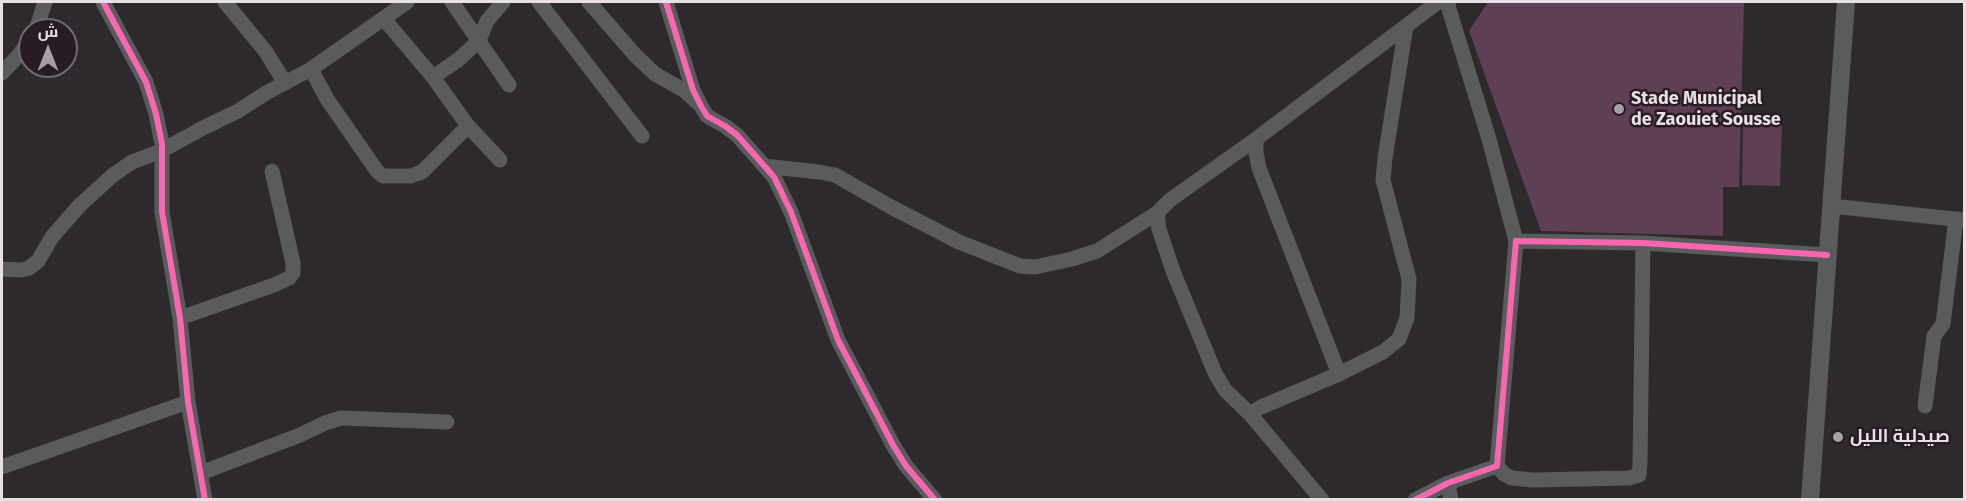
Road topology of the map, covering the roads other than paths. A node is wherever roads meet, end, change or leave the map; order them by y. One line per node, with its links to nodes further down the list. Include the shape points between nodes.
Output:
1 (45, 2): 13 (street)
2 (103, 2): 27 (street, via 146,82)
3 (225, 2): 21 (street, via 266,52)
4 (407, 2): 14 (street)
5 (452, 2): 16 (street)
6 (503, 2): 16 (street)
7 (539, 2): 25 (street)
8 (590, 2): 23 (street, via 655,74 685,91)
9 (666, 2): 23 (street)
10 (1438, 2): 15 (street)
11 (1448, 2): 34 (street)
12 (1846, 2): 31 (street)
13 (40, 18)
14 (384, 19): 18 (street); 20 (street)
15 (1406, 26): 26 (street); 39 (street, via 1383,180 1409,279 1407,318 1399,339 1383,352)
16 (478, 40): 20 (street, via 458,60); 22 (street)
17 (18, 56): 19 (street)
18 (311, 69): 21 (street); 24 (street, via 327,99 383,176 422,172)
19 (2, 73)
20 (433, 76): 24 (street)
21 (285, 83): 27 (street)
22 (509, 85)
23 (700, 106): 29 (street, via 706,117 737,135)
24 (468, 126): 28 (street)
25 (642, 136)
26 (1256, 140): 32 (street); 39 (street, via 1259,168)
27 (161, 151): 37 (street, via 132,162 78,206 29,268); 38 (street, via 162,212)
28 (500, 160)
29 (764, 166): 32 (street, via 835,175 959,242 1020,266 1035,267 1097,251); 49 (street, via 774,177 791,212 838,339 893,445)
30 (272, 171): 38 (street, via 293,273 274,285)
31 (1831, 206): 33 (street); 36 (street)
32 (1157, 213): 42 (street, via 1173,271 1215,373)
33 (1960, 220): 41 (street, via 1943,324 1934,336)
34 (1516, 240): 35 (street); 44 (street)
35 (1643, 243): 36 (street); 44 (street, via 1639,475 1533,480 1512,478)
36 (1827, 255): 53 (street)
37 (2, 269)
38 (180, 318): 40 (street)
39 (1339, 374): 42 (street)
40 (188, 402): 45 (street); 46 (street)
41 (1925, 406)
42 (1250, 414): 50 (street)
43 (447, 422): 46 (street, via 341,418)
44 (1497, 466): 47 (street)
45 (2, 467)
46 (201, 473): 48 (street)
47 (1448, 483): 51 (street); 52 (street)
48 (205, 500)
49 (935, 500)
50 (1322, 500)
51 (1415, 500)
52 (1451, 500)
53 (1810, 500)

